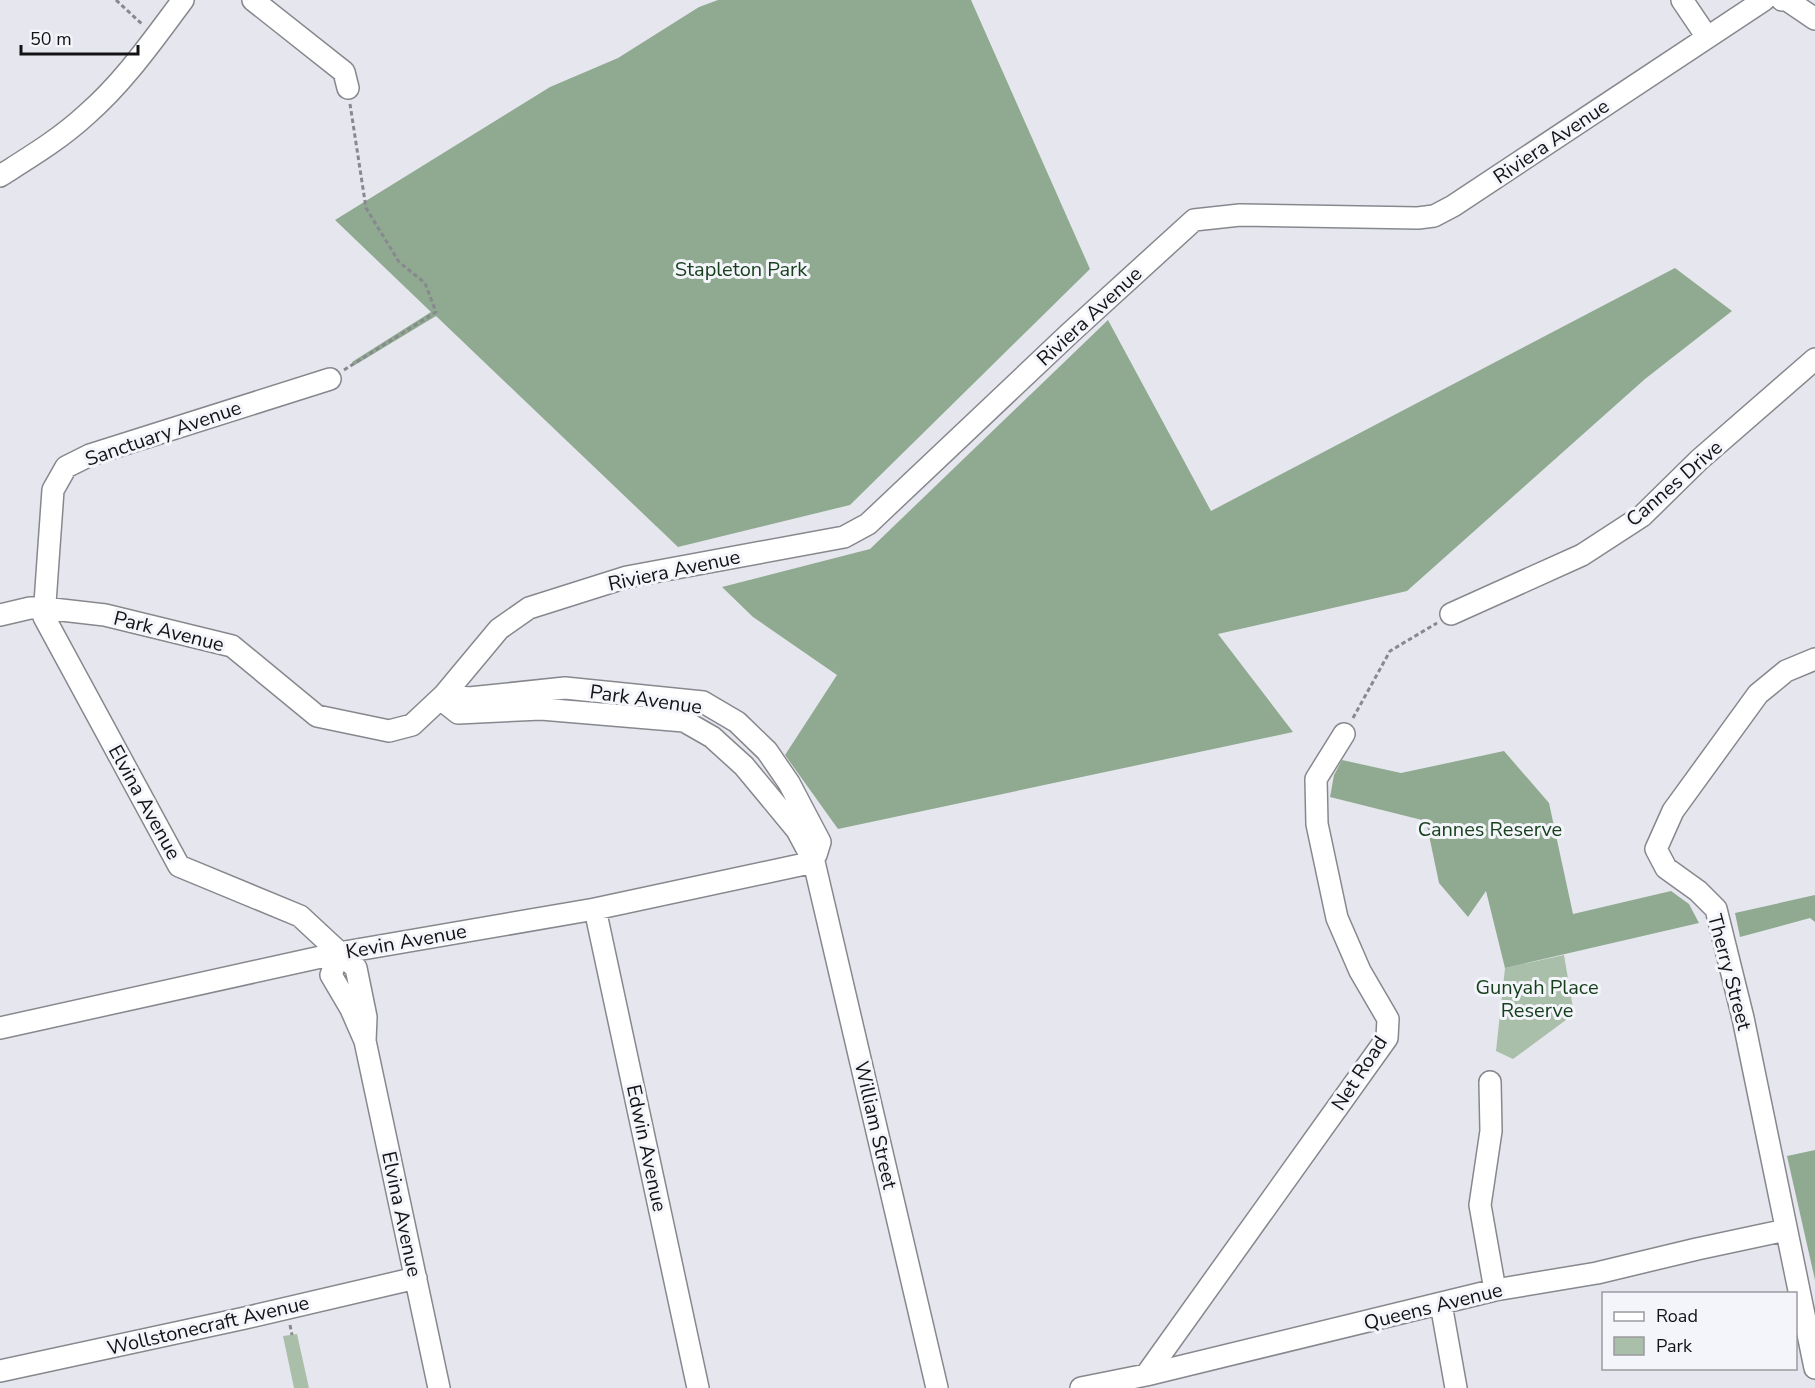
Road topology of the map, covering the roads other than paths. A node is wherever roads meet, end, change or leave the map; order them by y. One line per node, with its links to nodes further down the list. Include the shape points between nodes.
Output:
1 (183, 0): 9 (street, via 127,73 87,115)
2 (253, 0): 8 (street, via 344,72)
3 (1682, 0): 7 (street)
4 (1764, 0): 7 (street, Riviera Avenue)
5 (1782, 0): 6 (street)
6 (1815, 19)
7 (1707, 37): 16 (street, Riviera Avenue, via 1434,216 1240,214 1194,220 868,524 844,537 627,576 529,608 499,629)
8 (348, 88)
9 (0, 176)
10 (1815, 359): 13 (street, Cannes Drive, via 1699,460 1642,516 1582,555)
11 (330, 379): 12 (street, Sanctuary Avenue, via 90,455 66,467 53,490)
12 (44, 608): 14 (street, Park Avenue); 16 (street, Park Avenue, via 105,615 232,646 317,716 390,731 412,725); 20 (street, Elvina Avenue, via 44,617 178,866 300,916)
13 (1451, 614)
14 (0, 615)
15 (1815, 659): 23 (street, Therry Street, via 1786,671 1758,694 1673,811 1656,849 1666,867 1716,909 1743,1018)
16 (444, 695): 18 (street, Park Avenue, via 469,698 565,688 703,702 736,722 767,751 820,842)
17 (1344, 734): 29 (street, Net Road, via 1316,778 1317,824 1337,918 1360,971 1388,1019 1387,1038)
18 (814, 862): 19 (street, Kevin Avenue); 32 (street, William Street)
19 (595, 909): 20 (street, Kevin Avenue); 31 (street, Edwin Avenue)
20 (339, 953): 21 (street, Kevin Avenue); 24 (street, Elvina Avenue, via 331,975 365,1041)
21 (0, 1028)
22 (1490, 1082): 25 (street, via 1491,1131 1480,1205)
23 (1786, 1230): 25 (street, Queens Avenue, via 1597,1273); 27 (street, Therry Street)
24 (416, 1278): 28 (street, Wollstonecraft Avenue); 30 (street, Elvina Avenue)
25 (1495, 1290): 26 (street, Queens Avenue)
26 (1441, 1304): 29 (street, Queens Avenue); 34 (street)
27 (1815, 1368)
28 (0, 1371)
29 (1146, 1375): 33 (street, Queens Avenue)
30 (439, 1388)
31 (699, 1388)
32 (937, 1388)
33 (1081, 1388)
34 (1456, 1388)

